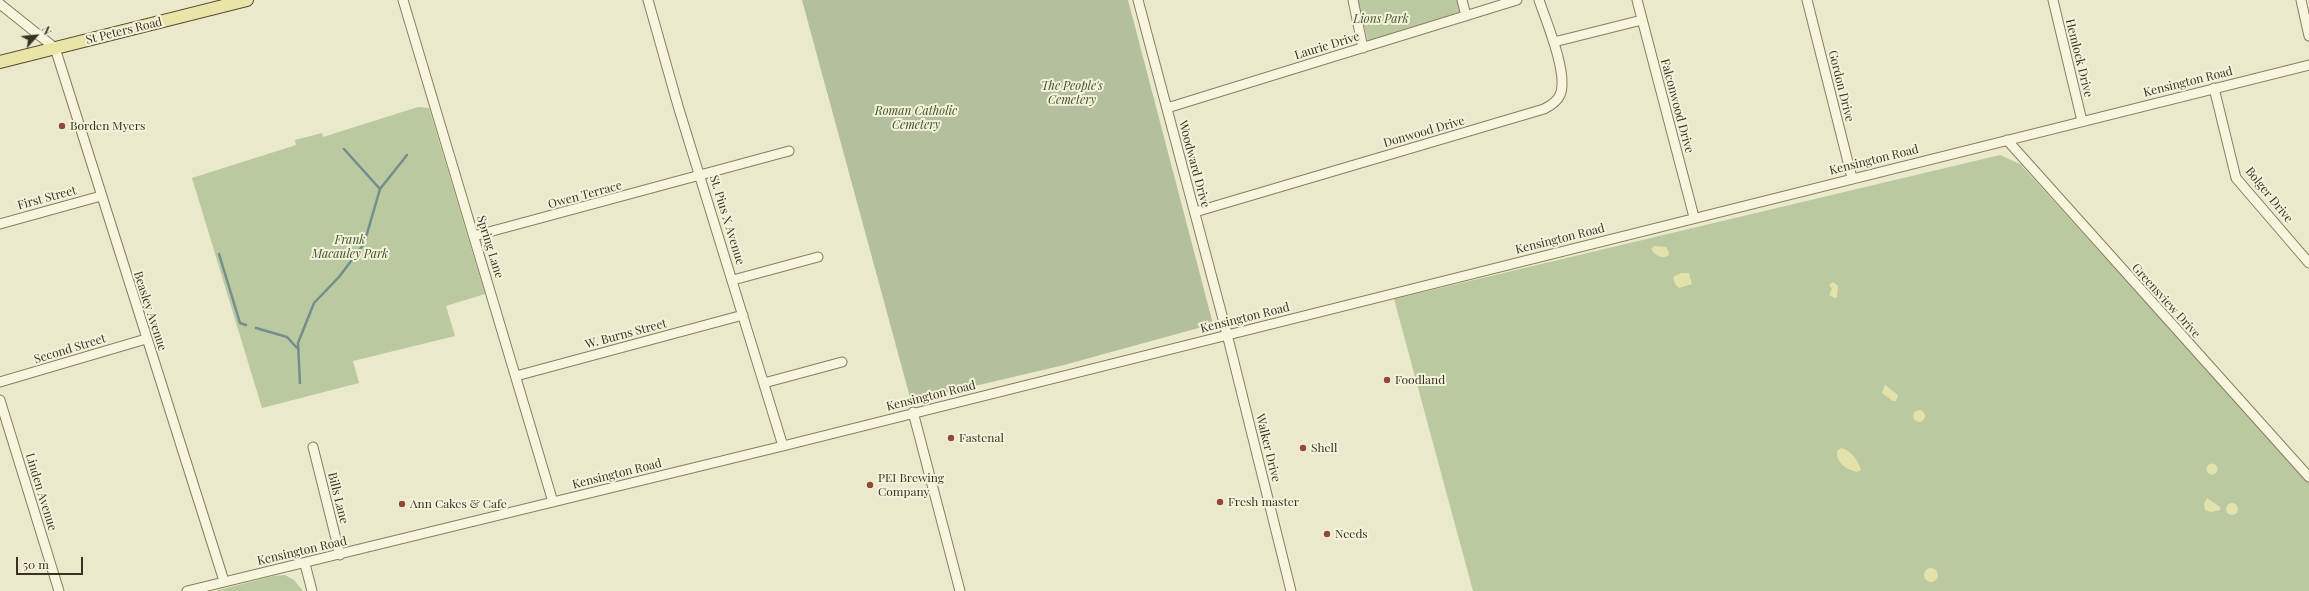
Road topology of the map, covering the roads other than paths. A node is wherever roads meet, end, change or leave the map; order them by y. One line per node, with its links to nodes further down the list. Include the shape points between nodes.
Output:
1 (247, 0): 13 (main road, St Peters Road)
2 (403, 0): 34 (street, Spring Lane)
3 (648, 0): 28 (street, St. Pius X Avenue)
4 (1138, 0): 24 (street, Woodward Drive)
5 (1353, 0): 20 (street)
6 (1462, 0): 15 (street)
7 (1517, 0): 15 (street, Laurie Drive)
8 (1539, 0): 18 (street, Donwood Drive)
9 (1637, 0): 16 (street, Falconwood Drive)
10 (1807, 0): 29 (street, Gordon Drive)
11 (2053, 0): 25 (street, Hemlock Drive)
12 (2301, 0): 17 (street)
13 (224, 3): 19 (main road, St Peters Road)
14 (0, 4): 19 (street)
15 (1466, 16): 20 (street, Laurie Drive)
16 (1642, 20): 18 (street); 32 (street, Falconwood Drive)
17 (2309, 36)
18 (1554, 42): 31 (street, Donwood Drive, via 1562,88 1560,97 1544,109)
19 (55, 48): 21 (main road, St Peters Road); 30 (street, Beasley Avenue)
20 (1363, 48): 24 (street, Laurie Drive)
21 (0, 62)
22 (2309, 65): 23 (street, Kensington Road)
23 (2214, 88): 25 (street, Kensington Road); 36 (street, Bolger Drive, via 2236,178)
24 (1167, 108): 31 (street, Woodward Drive)
25 (2082, 121): 26 (street, Kensington Road)
26 (2007, 140): 29 (street, Kensington Road); 49 (street, Greensview Drive)
27 (789, 151): 28 (street, Owen Terrace)
28 (701, 177): 34 (street, Owen Terrace); 37 (street, St. Pius X Avenue)
29 (1852, 178): 32 (street, Kensington Road)
30 (101, 196): 33 (street, First Street); 40 (street, Beasley Avenue)
31 (1195, 212): 39 (street, Woodward Drive)
32 (1694, 217): 39 (street, Kensington Road)
33 (0, 224)
34 (474, 236): 42 (street, Spring Lane)
35 (818, 257): 37 (street)
36 (2309, 263)
37 (733, 280): 38 (street, St. Pius X Avenue)
38 (743, 315): 42 (street, W. Burns Street); 44 (street, St. Pius X Avenue)
39 (1227, 334): 46 (street, Kensington Road); 58 (street, Walker Drive)
40 (146, 339): 43 (street, Second Street); 53 (street, Beasley Avenue)
41 (842, 362): 44 (street)
42 (516, 376): 50 (street, Spring Lane)
43 (0, 382)
44 (764, 383): 47 (street, St. Pius X Avenue)
45 (0, 400): 54 (street, Linden Avenue)
46 (913, 412): 47 (street, Kensington Road); 57 (street)
47 (783, 446): 50 (street, Kensington Road)
48 (313, 448): 51 (street, Bills Lane)
49 (2309, 476)
50 (553, 502): 51 (street, Kensington Road)
51 (340, 555): 52 (street, Kensington Road)
52 (305, 564): 53 (street, Kensington Road); 56 (street)
53 (224, 581): 55 (street, Kensington Road)
54 (59, 591)
55 (187, 591)
56 (312, 591)
57 (960, 591)
58 (1291, 591)

